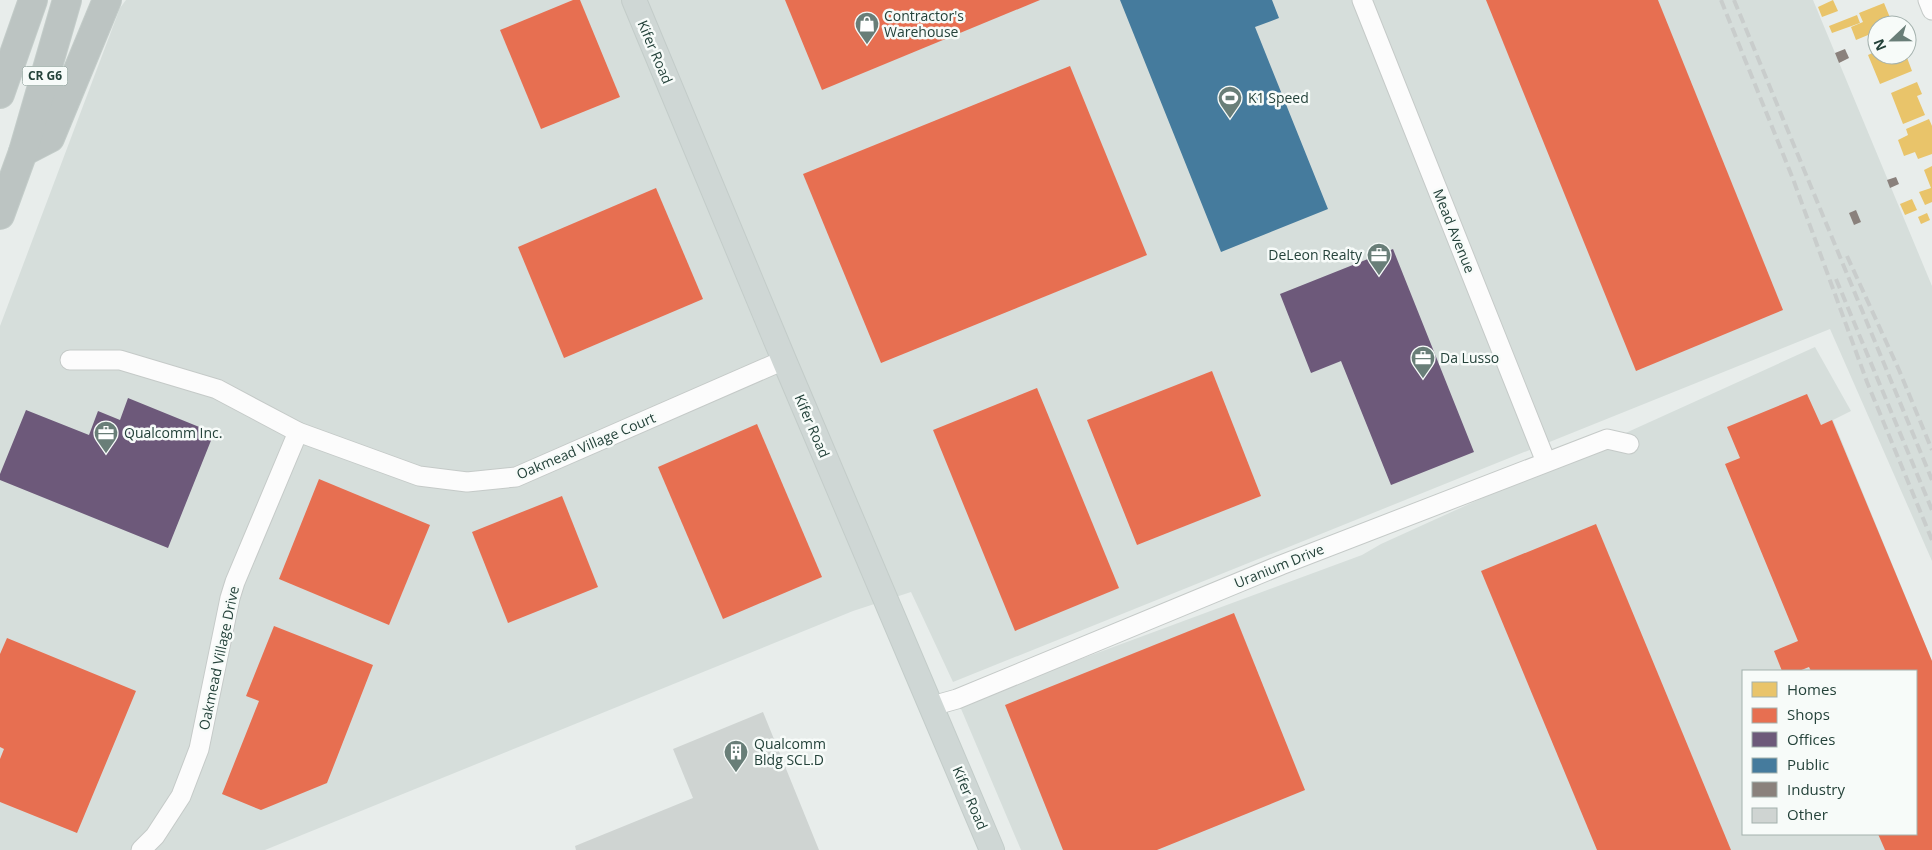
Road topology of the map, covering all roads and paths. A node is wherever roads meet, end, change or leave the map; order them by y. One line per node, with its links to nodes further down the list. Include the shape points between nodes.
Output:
1 (33, 0): 8 (highway, CR G6)
2 (66, 0): 9 (highway, CR G6)
3 (107, 0): 9 (highway, via 50,138)
4 (634, 0): 12 (main road, Kifer Road)
5 (1362, 0): 15 (street, Mead Avenue)
6 (1928, 0): 7 (street)
7 (1932, 10)
8 (0, 94)
9 (23, 152): 10 (highway, CR G6)
10 (0, 216)
11 (70, 360): 13 (street, Oakmead Village Court, via 120,360 217,389)
12 (784, 360): 13 (street, Oakmead Village Court, via 516,477 466,482 419,476); 16 (main road, Kifer Road)
13 (298, 432): 17 (street, Oakmead Village Drive, via 235,582 199,748 181,796 155,836)
14 (1629, 444): 15 (street, Uranium Drive, via 1607,439)
15 (1546, 462): 16 (street, Uranium Drive, via 1281,565 957,699)
16 (932, 706): 18 (main road, Kifer Road)
17 (141, 850)
18 (992, 850)

